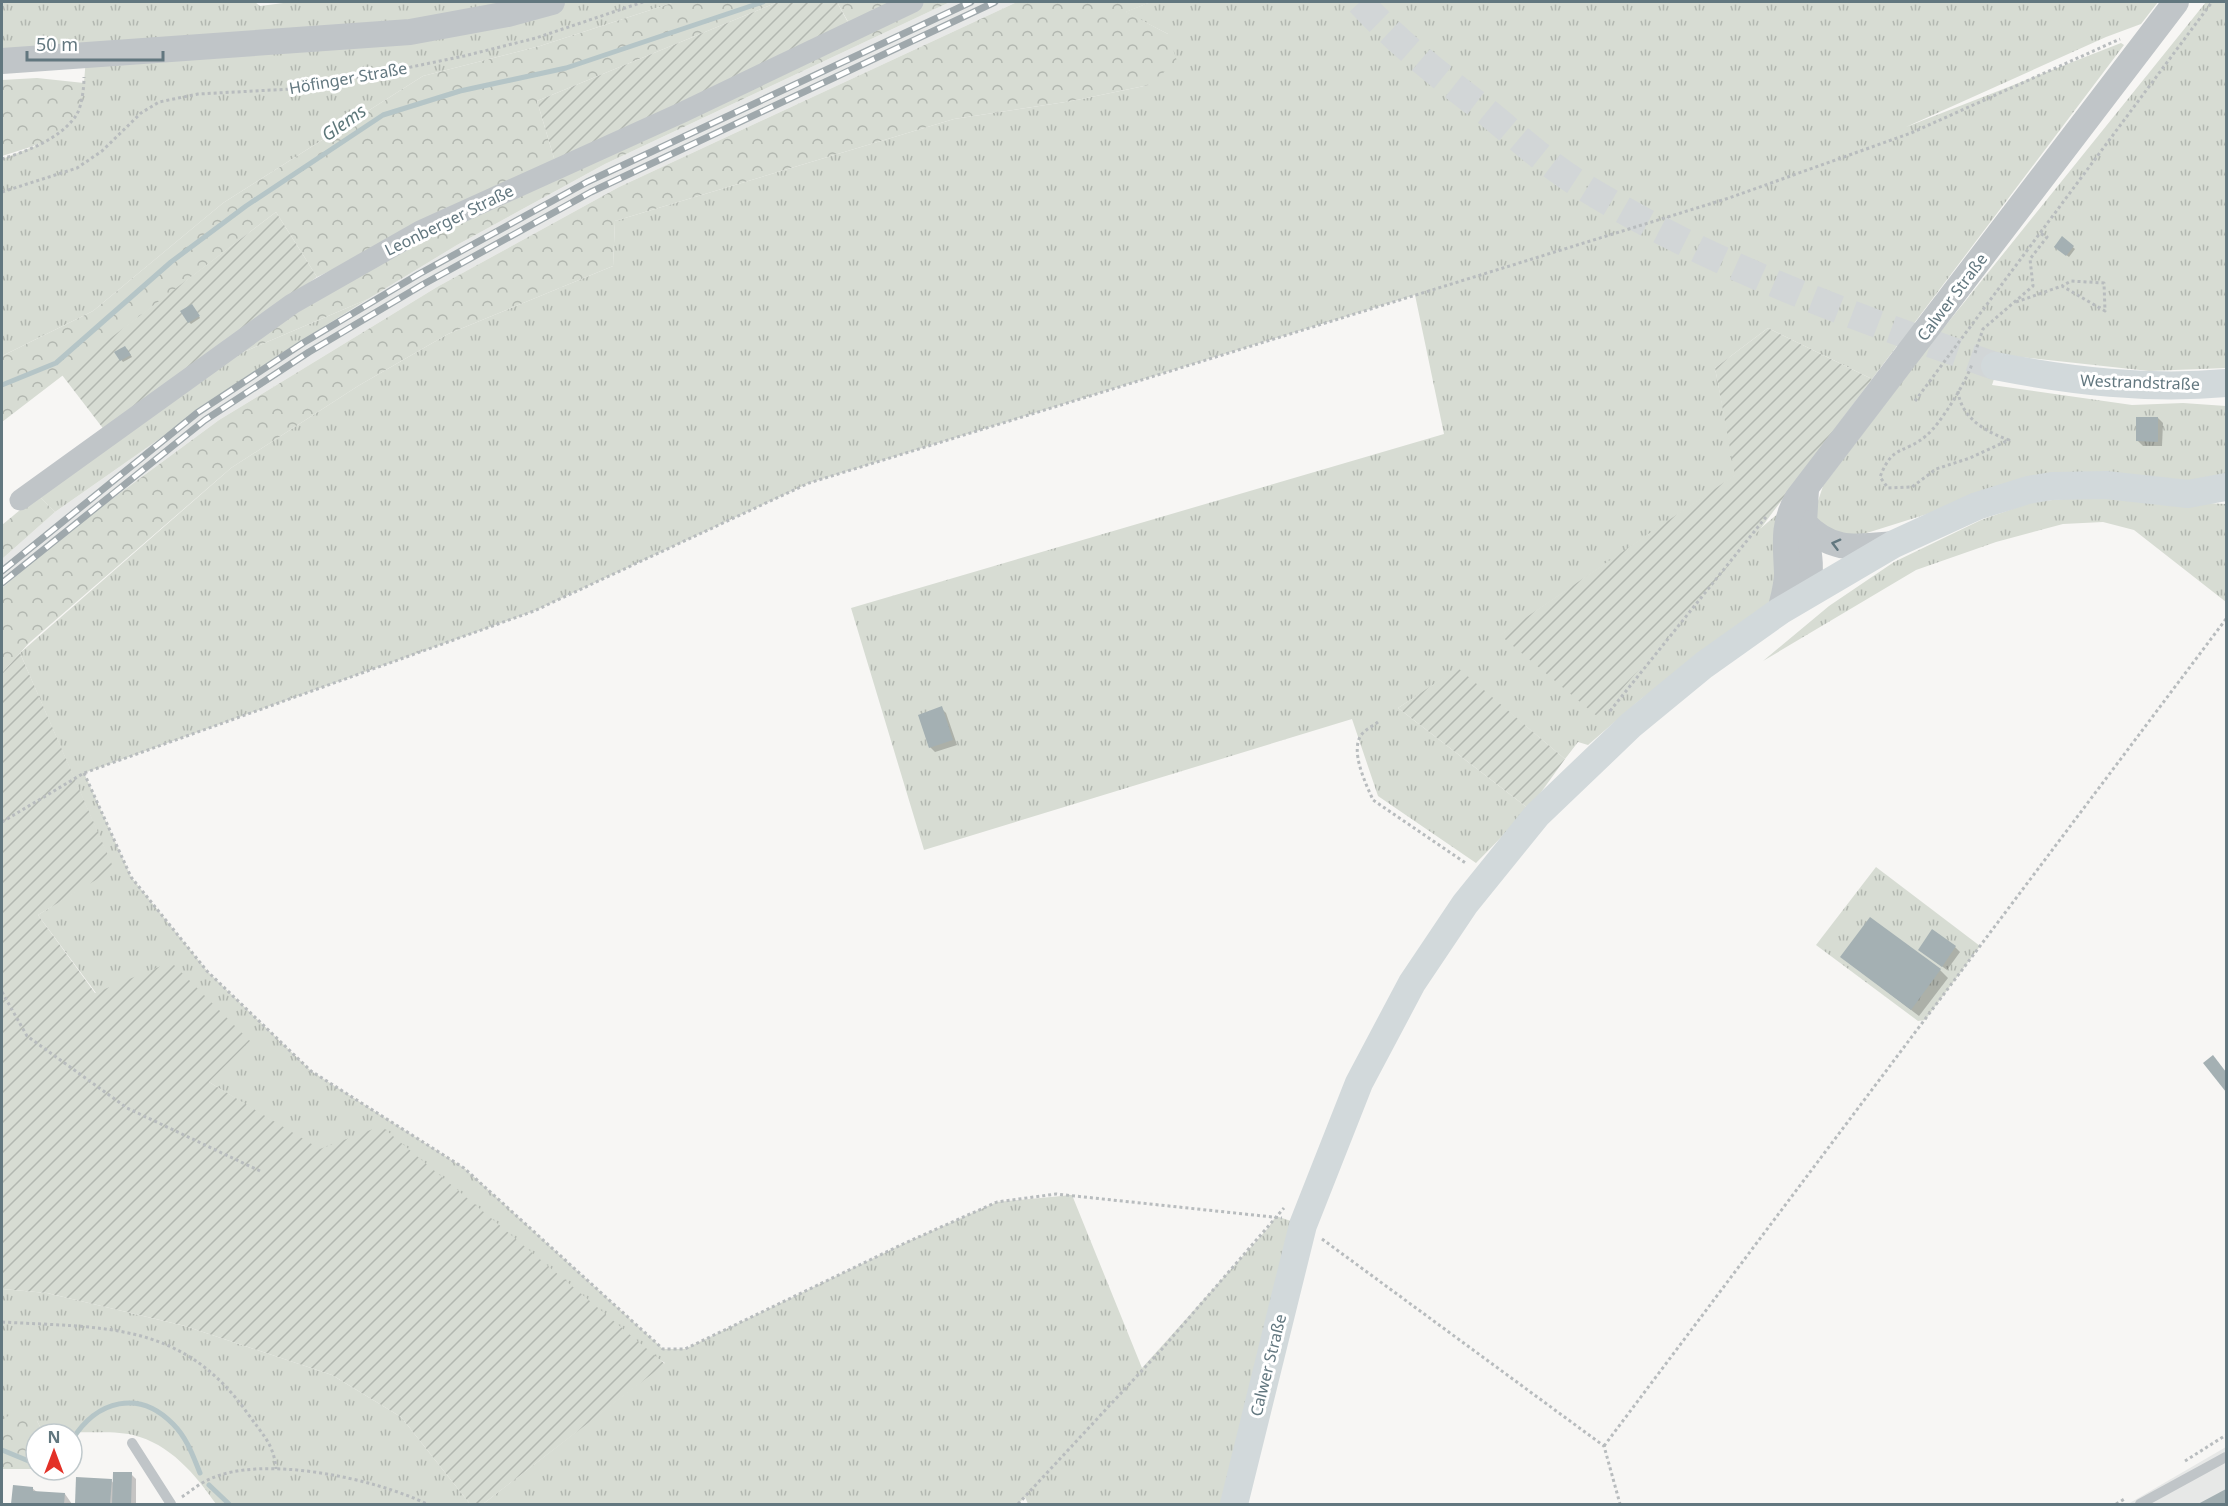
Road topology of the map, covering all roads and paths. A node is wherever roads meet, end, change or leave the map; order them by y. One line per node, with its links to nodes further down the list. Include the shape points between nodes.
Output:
1 (552, 2): 7 (street, via 410,32)
2 (643, 2): 10 (path, Höfinger Straße, via 536,38 310,88 198,94 159,102 77,168)
3 (913, 2): 20 (street, Leonberger Straße, via 693,108 420,231 292,304)
4 (2176, 2): 6 (street, Calwer Straße)
5 (2212, 2): 11 (path)
6 (2147, 39): 19 (street, Calwer Straße); 29 (path, via 2118,39 1911,134 1729,198 809,483 534,611)
7 (86, 57): 8 (street); 9 (path, via 78,113 61,131 38,145)
8 (2, 62)
9 (2, 159)
10 (2, 192)
11 (2040, 233): 13 (path, via 2047,237 2030,259 2033,286); 17 (path)
12 (2062, 286): 12 (path, via 2084,299 2105,311 2104,283 2071,281); 13 (path)
13 (2012, 304): 16 (path, via 1983,329 1966,380)
14 (1995, 366): 15 (main road, Westrandstraße, via 2101,383)
15 (2222, 385)
16 (1958, 391): 16 (path, via 1927,435 1888,458 1880,477 1888,488 1912,487 1936,469 2009,440 1990,434 1970,418 1959,401)
17 (1915, 401)
18 (2226, 486): 23 (main road, Calwer Straße, via 2188,494 2106,485 2052,486 1986,503)
19 (1806, 488): 22 (street); 25 (street, Calwer Straße, via 1788,514 1785,528 1787,574)
20 (20, 500)
21 (1767, 516): 27 (path)
22 (1804, 523): 23 (street, one-way to 22, via 1852,548 1830,543); 24 (street, via 1810,582)
23 (1894, 544): 24 (main road, Calwer Straße)
24 (1806, 596): 25 (main road, Calwer Straße)
25 (1780, 611): 31 (main road, Calwer Straße, via 1631,724 1537,815)
26 (2226, 619): 37 (path)
27 (1605, 716)
28 (1378, 722): 31 (path, via 1361,735 1357,747 1373,800)
29 (84, 773): 30 (path); 42 (path, via 132,877 207,971 311,1071 464,1168 663,1349 685,1349 997,1202 1056,1194 1275,1216 1162,1349)
30 (2, 822)
31 (1486, 877): 34 (main road, Calwer Straße, via 1412,983 1364,1073)
32 (2, 992): 33 (path, via 27,1035 127,1108)
33 (260, 1171)
34 (1303, 1225): 37 (path); 43 (main road, Calwer Straße)
35 (2, 1322): 39 (path, via 114,1329 150,1337 194,1360 229,1387 275,1452)
36 (132, 1443): 40 (lane)
37 (1604, 1446): 44 (path)
38 (2226, 1457): 45 (lane)
39 (276, 1469): 40 (path, via 243,1470 210,1478); 41 (path, via 357,1480)
40 (171, 1504)
41 (427, 1504)
42 (1018, 1504)
43 (1234, 1504)
44 (1620, 1504)
45 (2140, 1504)

